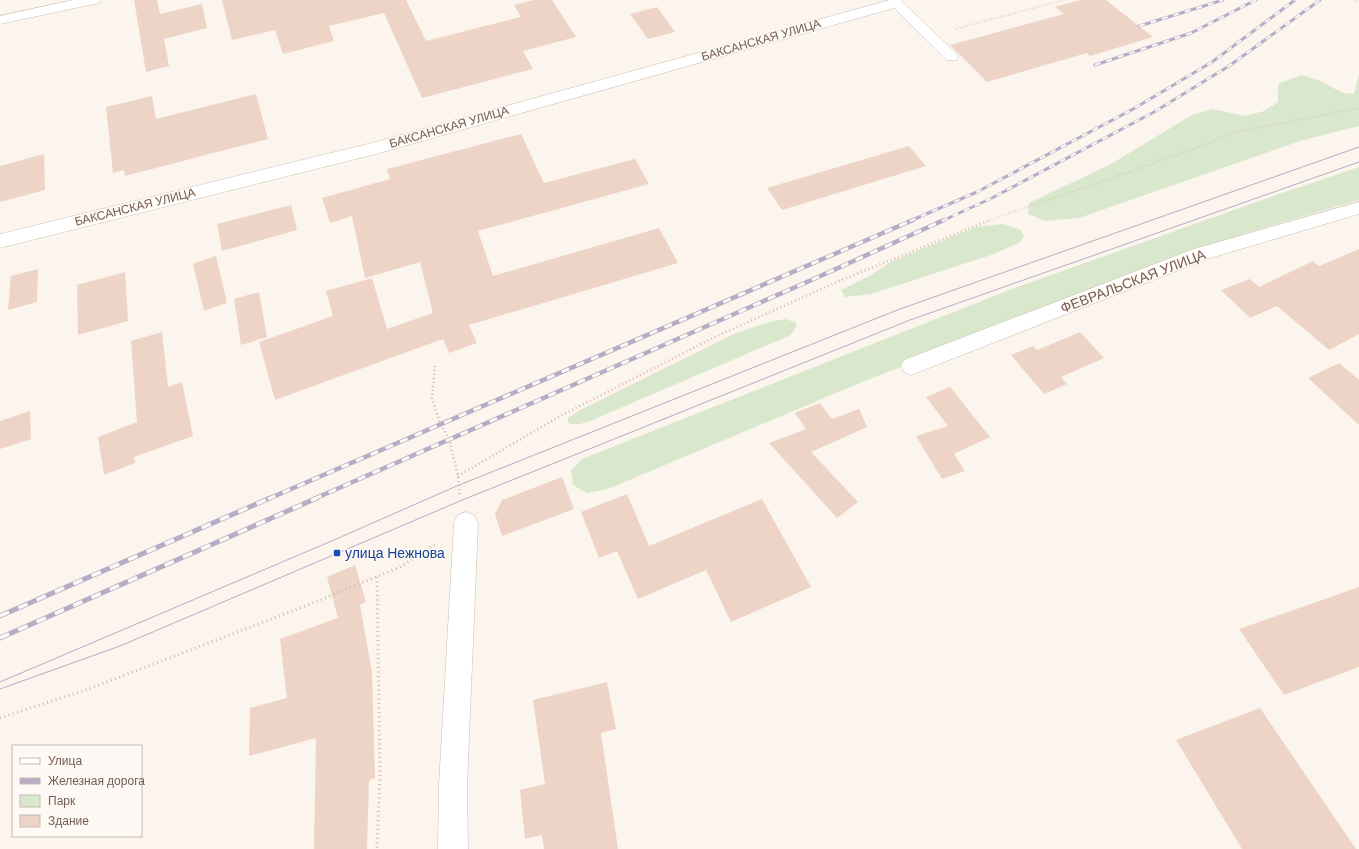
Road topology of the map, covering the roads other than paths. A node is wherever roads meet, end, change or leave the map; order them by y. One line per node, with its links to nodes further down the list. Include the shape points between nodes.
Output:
1 (94, 0): 3 (street)
2 (894, 2): 4 (lane); 6 (street, БАКСАНСКАЯ УЛИЦА, via 376,148)
3 (0, 20)
4 (952, 57)
5 (1359, 208): 7 (street, ФЕВРАЛЬСКАЯ УЛИЦА, via 1201,254)
6 (0, 241)
7 (911, 366)
8 (466, 523): 9 (street)
9 (453, 849)

